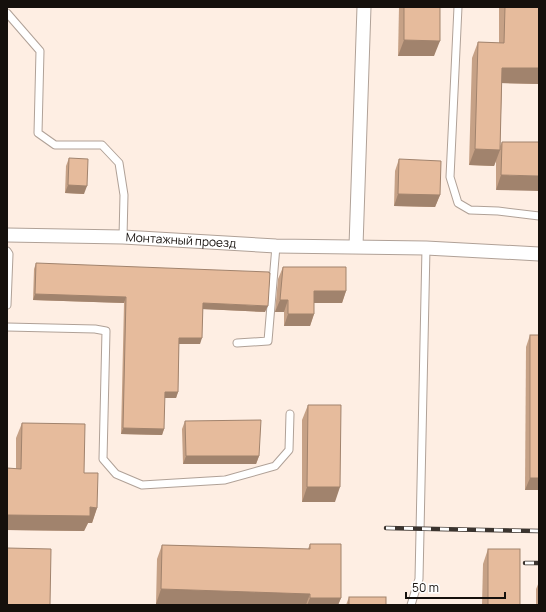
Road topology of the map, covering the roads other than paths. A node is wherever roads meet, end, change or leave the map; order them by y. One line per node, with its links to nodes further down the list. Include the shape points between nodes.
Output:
1 (364, 7): 8 (street)
2 (458, 7): 4 (lane, via 450,177 458,203 470,210)
3 (7, 13): 6 (lane, via 40,51 38,133 55,145 102,145 119,163 124,195)
4 (539, 216)
5 (7, 235): 6 (street, Монтажный проезд)
6 (123, 237): 7 (street, Монтажный проезд)
7 (276, 246): 8 (street, Монтажный проезд); 14 (lane, via 268,341)
8 (356, 246): 9 (street, Монтажный проезд)
9 (426, 248): 11 (street, Монтажный проезд); 16 (lane, via 419,579)
10 (7, 251): 12 (lane)
11 (539, 254)
12 (7, 305)
13 (7, 327): 15 (lane, via 106,331 103,459 116,474 142,485 226,480 275,466 288,450)
14 (237, 343)
15 (290, 414)
16 (411, 605)

